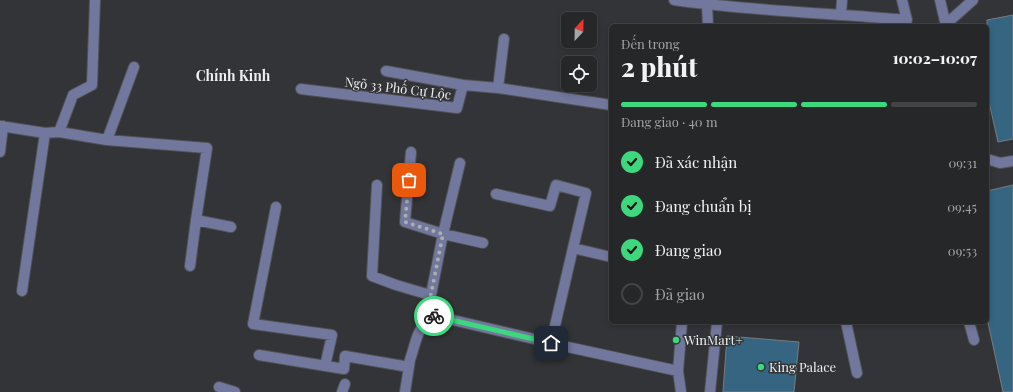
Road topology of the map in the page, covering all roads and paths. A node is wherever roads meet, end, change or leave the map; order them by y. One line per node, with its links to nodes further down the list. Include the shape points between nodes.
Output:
1 (95, 0): 21 (street, via 92,85 73,95)
2 (674, 0): 8 (street)
3 (842, 0): 9 (street)
4 (902, 0): 9 (street, via 907,20)
5 (940, 0): 11 (street)
6 (973, 0): 12 (street)
7 (743, 4): 8 (street); 9 (street)
8 (707, 5): 10 (street)
9 (841, 14)
10 (708, 24)
11 (946, 24)
12 (947, 24)
13 (504, 39): 17 (street)
14 (134, 67): 23 (street)
15 (386, 71): 16 (street)
16 (463, 85): 17 (street, Ngõ 33 Phố Cự Lộc); 18 (street, Ngõ 33 Phố Cự Lộc, via 457,108)
17 (498, 88): 19 (street, Ngõ 33 Phố Cự Lộc)
18 (301, 89)
19 (609, 105)
20 (2, 126): 22 (street); 24 (street)
21 (59, 132): 22 (street); 23 (street)
22 (45, 133): 40 (street)
23 (107, 140): 32 (street, via 207,148)
24 (0, 152)
25 (411, 152): 34 (street, via 405,222)
26 (989, 160): 27 (street, via 1000,164)
27 (1013, 161)
28 (460, 163): 34 (street)
29 (377, 185): 41 (street, via 372,276)
30 (496, 194): 36 (street, via 550,206 556,185 586,193)
31 (276, 207): 49 (street, via 253,324 332,334)
32 (196, 220): 33 (street); 39 (street)
33 (230, 227)
34 (443, 234): 35 (street); 41 (street)
35 (483, 243)
36 (574, 251): 37 (street); 38 (street); 42 (street, via 551,343); 51 (street, via 554,344)
37 (609, 257)
38 (609, 260)
39 (190, 266)
40 (22, 292)
41 (430, 295): 42 (street)
42 (427, 314): 50 (street, via 417,337)
43 (682, 324): 51 (street)
44 (716, 324): 57 (street)
45 (846, 324): 52 (street)
46 (970, 324): 47 (street)
47 (974, 340)
48 (259, 355): 49 (street)
49 (325, 366): 50 (street, via 344,368 346,356)
50 (409, 367): 55 (street)
51 (678, 371): 56 (street)
52 (857, 373)
53 (219, 387): 54 (street)
54 (235, 392)
55 (405, 392)
56 (681, 392)
57 (710, 392)

